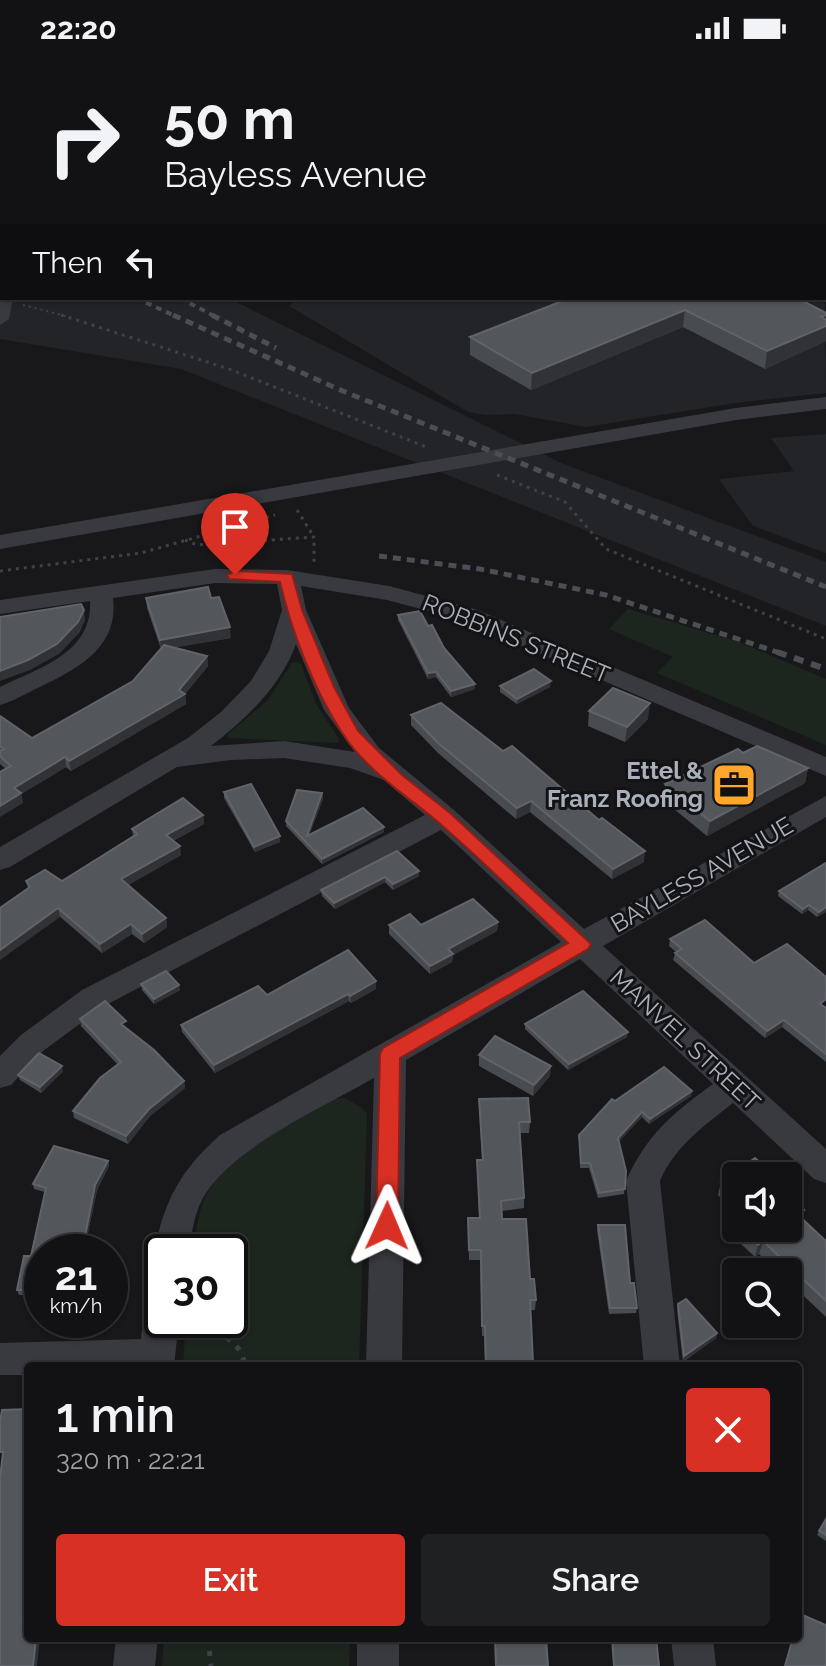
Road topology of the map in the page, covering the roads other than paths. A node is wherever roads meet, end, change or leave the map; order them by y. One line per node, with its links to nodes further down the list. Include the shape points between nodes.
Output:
1 (826, 403): 2 (street, via 736,414)
2 (0, 542)
3 (300, 579): 4 (street, ROBBINS STREET, via 215,576); 6 (street, MANVEL STREET); 9 (street, ROBBINS STREET, via 402,595 467,614)
4 (100, 591): 5 (street, ROBBINS STREET); 7 (street, via 102,618 93,641)
5 (0, 607)
6 (294, 610): 8 (street, via 286,646 254,694 226,724); 10 (street, MANVEL STREET, via 351,734)
7 (0, 697)
8 (161, 764): 10 (street, via 276,750 341,757); 13 (street)
9 (826, 767)
10 (396, 779): 12 (street, MANVEL STREET)
11 (826, 805): 14 (street, BAYLESS AVENUE)
12 (444, 817): 14 (street, MANVEL STREET); 16 (street, via 93,998 32,1043)
13 (0, 860)
14 (581, 944): 15 (street, BAYLESS AVENUE); 17 (street, MANVEL STREET)
15 (390, 1054): 19 (street, BAYLESS AVENUE, via 232,1144 188,1190); 23 (street)
16 (0, 1076)
17 (734, 1085): 18 (street, MANVEL STREET); 24 (street, via 667,1137 643,1181)
18 (826, 1169)
19 (174, 1234)
20 (166, 1338): 22 (street)
21 (0, 1359): 22 (street)
22 (156, 1361)
23 (384, 1362)
24 (662, 1362)
25 (137, 1642): 28 (street)
26 (378, 1642): 29 (street)
27 (692, 1642): 30 (street)
28 (134, 1666)
29 (378, 1666)
30 (695, 1666)

